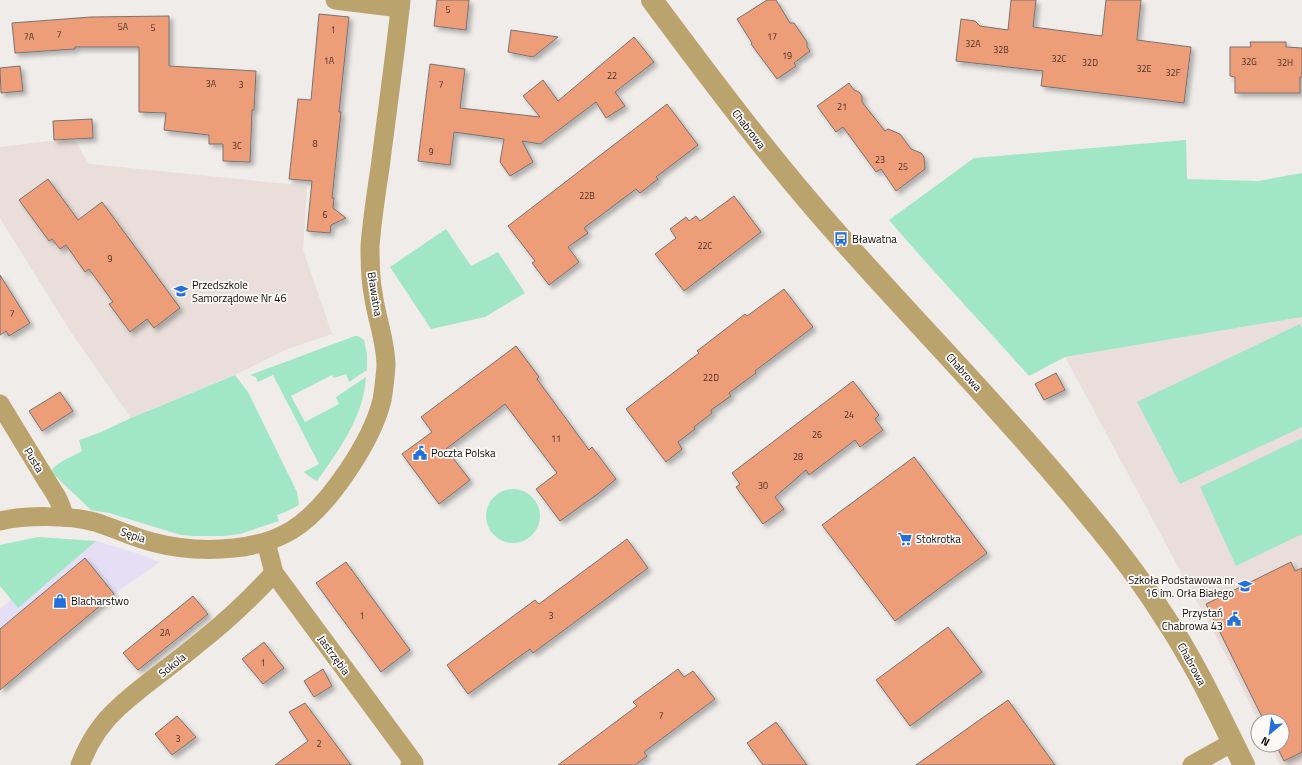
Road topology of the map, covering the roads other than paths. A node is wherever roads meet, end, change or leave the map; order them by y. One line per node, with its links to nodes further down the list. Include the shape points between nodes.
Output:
1 (335, 0): 3 (street)
2 (652, 0): 9 (street, Chabrowa, via 793,184 1030,444 1119,552 1164,616)
3 (400, 4): 7 (street, Bławatna, via 370,248 373,294 386,363 382,401 364,444 333,490 317,509 293,530)
4 (0, 404): 5 (street, Pusta, via 57,496)
5 (64, 517): 6 (street, Sępia, via 16,517); 7 (street, Sępia, via 93,522 153,542 183,547 232,548)
6 (0, 521)
7 (266, 542): 8 (street, Jastrzębia)
8 (274, 573): 10 (street, Jastrzębia); 11 (street, Sokola, via 251,598 118,708 85,752)
9 (1233, 742): 12 (street); 13 (street, Chabrowa)
10 (413, 764)
11 (80, 765)
12 (1192, 765)
13 (1244, 765)

